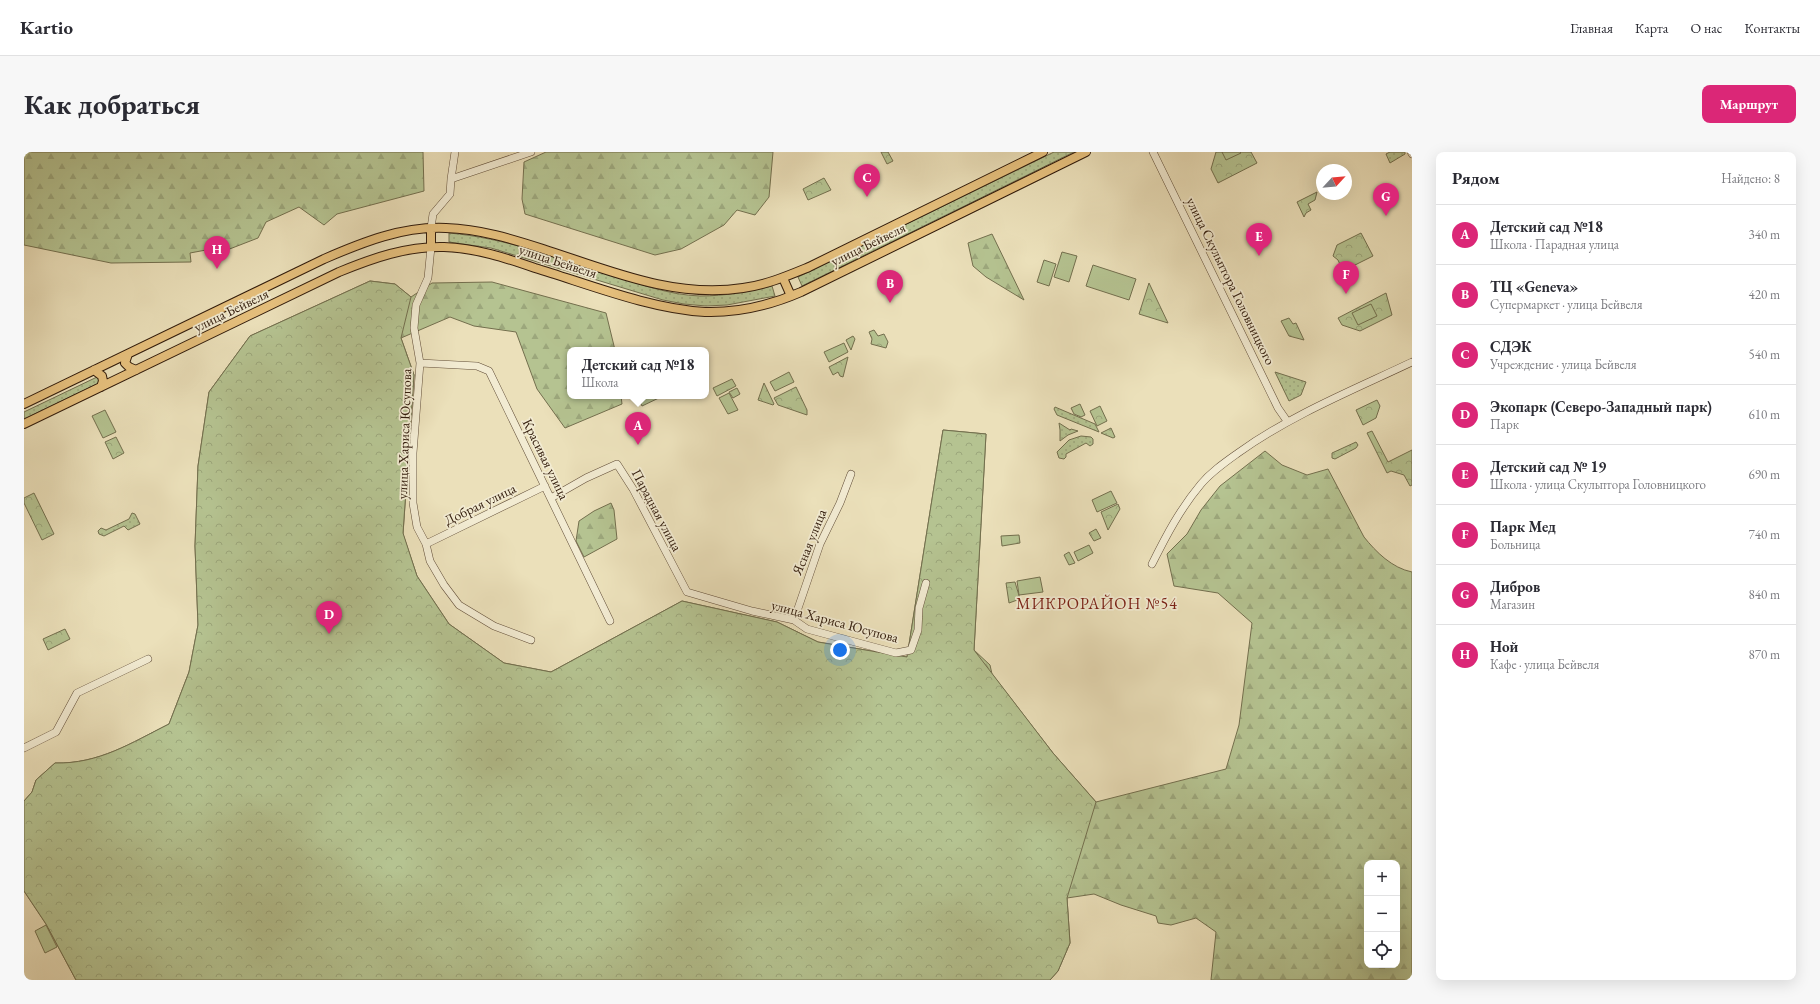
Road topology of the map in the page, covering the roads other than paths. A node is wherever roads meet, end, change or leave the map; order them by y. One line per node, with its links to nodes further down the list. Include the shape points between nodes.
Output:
1 (456, 152): 6 (street)
2 (531, 152): 6 (street)
3 (1043, 152): 9 (main road, улица Бейвеля)
4 (1086, 152): 10 (main road, улица Бейвеля)
5 (1153, 152): 18 (street, улица Скульптора Головницкого)
6 (451, 179): 7 (street, via 450,194 433,214)
7 (430, 228): 8 (main road); 9 (main road, улица Бейвеля, via 459,229 498,236 645,281 681,289 729,290); 11 (main road, улица Бейвеля, via 394,233 346,250)
8 (431, 247): 10 (main road, улица Бейвеля, via 460,248 501,257 608,291 685,310 731,310 772,303); 13 (street, улица Хариса Юсупова, via 428,278 416,305 414,328); 15 (main road, улица Бейвеля, via 397,252 361,263)
9 (783, 278): 10 (main road)
10 (791, 296)
11 (128, 354): 14 (main road, улица Бейвеля); 15 (main road, via 125,364)
12 (1412, 362): 18 (street)
13 (420, 363): 21 (street, Красивая улица, via 477,366 489,371); 23 (street, улица Хариса Юсупова, via 413,453 413,503 417,527)
14 (94, 370): 16 (main road, via 102,376); 17 (main road, улица Бейвеля)
15 (136, 370): 16 (main road, улица Бейвеля)
16 (101, 388): 19 (main road, улица Бейвеля)
17 (24, 404)
18 (1287, 421): 24 (street, via 1215,469 1175,519)
19 (24, 424)
20 (851, 474): 27 (street, Ясная улица, via 820,544)
21 (545, 486): 22 (street, Красивая улица); 23 (street, Добрая улица)
22 (551, 498): 26 (street, Парадная улица, via 614,465 619,466); 28 (street, Красивая улица)
23 (426, 544): 29 (street, улица Хариса Юсупова, via 430,560 459,605 494,626)
24 (1152, 564)
25 (926, 583): 27 (street, улица Хариса Юсупова, via 919,608 918,630 911,650 896,653 807,630)
26 (687, 592): 27 (street, улица Хариса Юсупова, via 758,613)
27 (794, 620)
28 (610, 621)
29 (531, 640)
30 (148, 659): 31 (street, via 77,693 56,732)
31 (24, 748)

